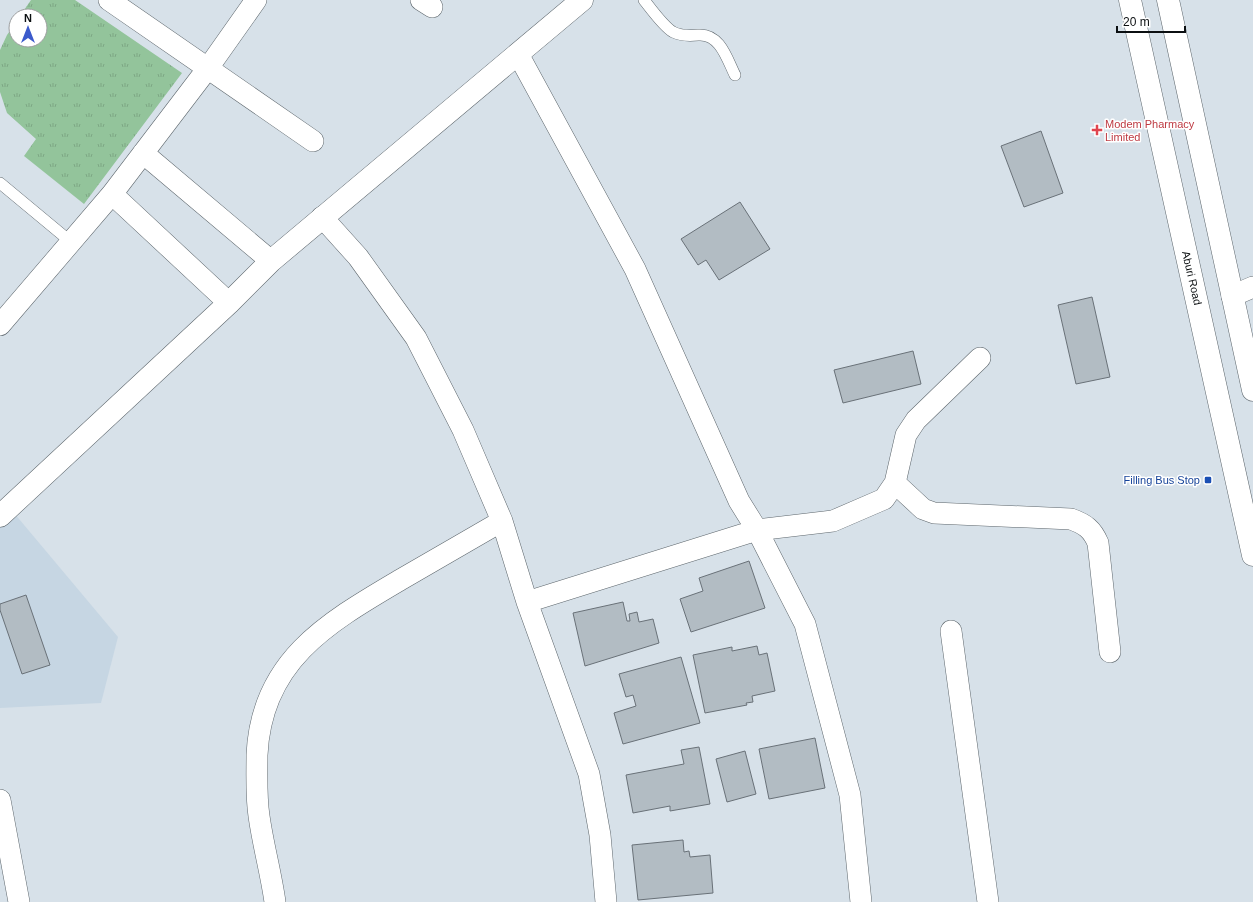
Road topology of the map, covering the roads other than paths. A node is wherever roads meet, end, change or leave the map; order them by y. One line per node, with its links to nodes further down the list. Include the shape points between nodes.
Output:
1 (109, 0): 8 (street)
2 (256, 0): 8 (street)
3 (582, 0): 7 (main road)
4 (644, 0): 9 (lane, via 672,32 712,37 720,45)
5 (1130, 0): 27 (main road, Aburi Road)
6 (1168, 0): 18 (main road)
7 (518, 54): 14 (main road); 26 (street, via 635,269 739,501)
8 (208, 68): 10 (street); 11 (street)
9 (735, 75)
10 (313, 141)
11 (143, 153): 13 (street); 16 (street)
12 (0, 183): 15 (lane)
13 (112, 194): 15 (street); 19 (street)
14 (322, 217): 16 (main road); 25 (street, via 358,257 416,338 463,430)
15 (71, 242): 20 (street)
16 (271, 261): 19 (main road)
17 (1253, 287): 18 (street)
18 (1232, 296): 22 (main road)
19 (229, 303): 24 (main road)
20 (1, 322)
21 (980, 358): 23 (street, via 916,420 906,435)
22 (1253, 390)
23 (895, 483): 26 (street, via 884,500 833,521); 30 (street, via 923,509 934,513 1071,519 1084,523 1094,533 1098,543)
24 (0, 516)
25 (502, 521): 28 (street); 33 (street, via 357,605 317,633 278,679 268,697 260,727 257,755 258,815)
26 (757, 530): 28 (street); 35 (street, via 805,624 850,795)
27 (1253, 555)
28 (527, 602): 34 (street, via 588,774 600,835)
29 (951, 631): 36 (street)
30 (1110, 652)
31 (0, 800): 32 (street)
32 (19, 902)
33 (275, 902)
34 (606, 902)
35 (861, 902)
36 (988, 902)

